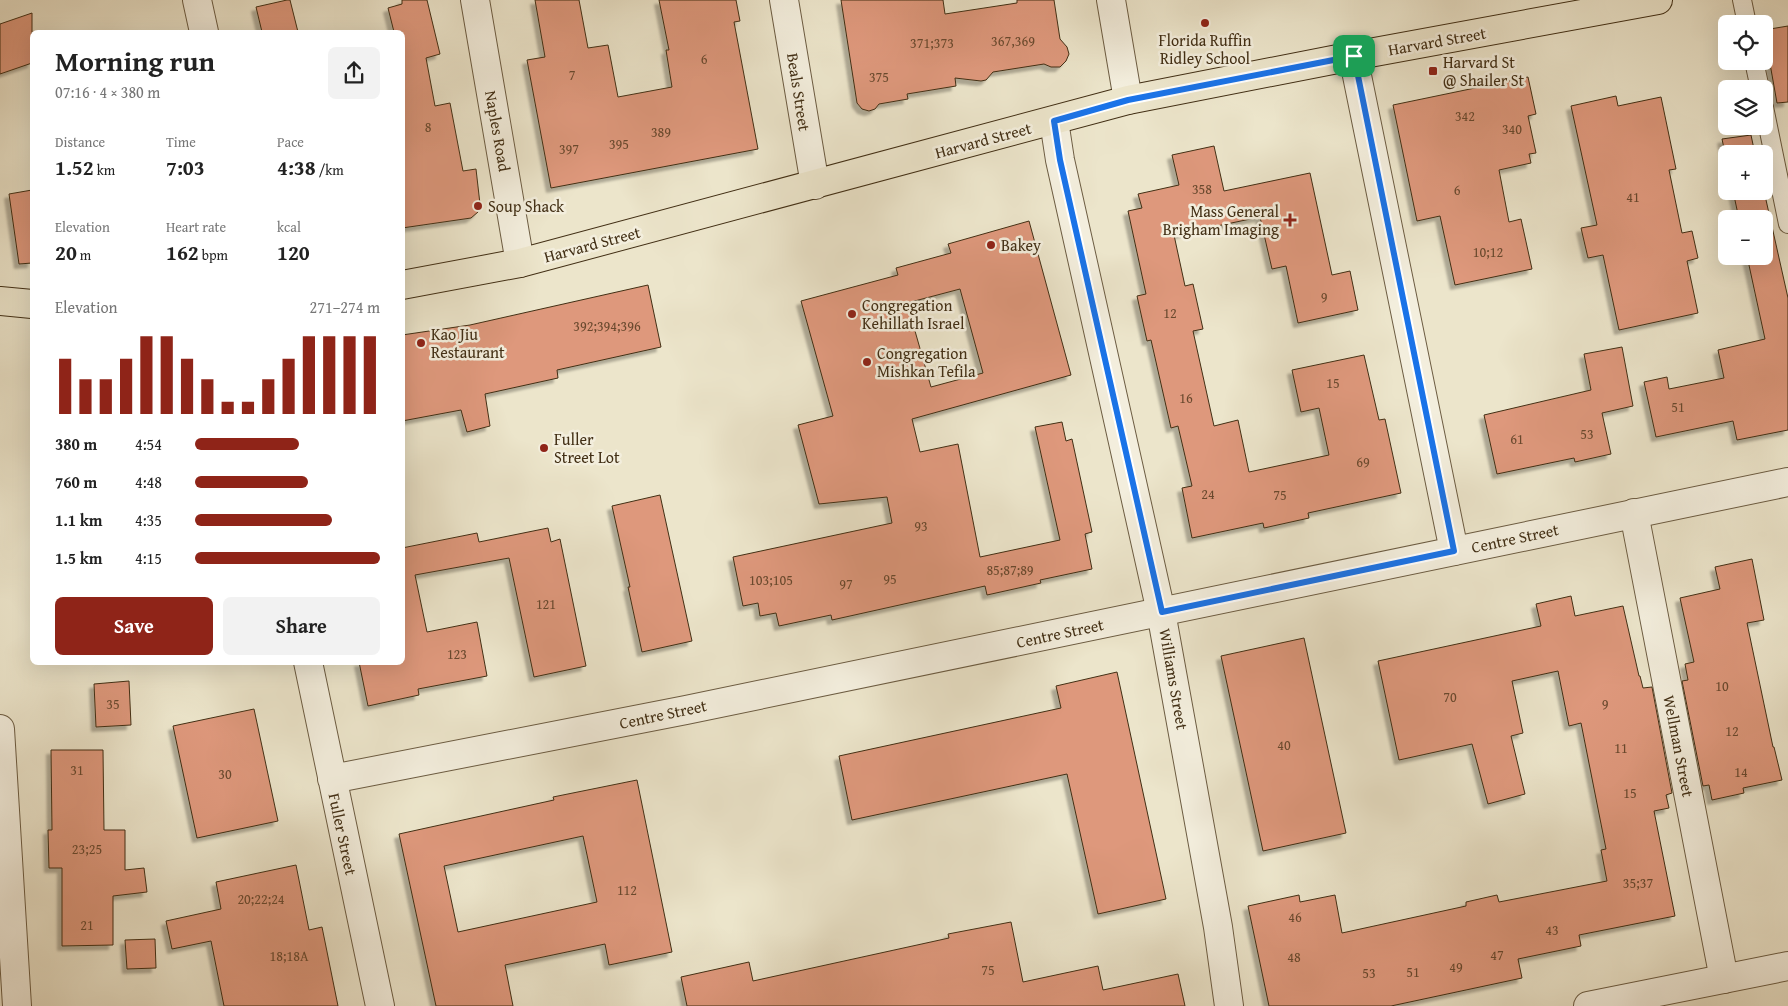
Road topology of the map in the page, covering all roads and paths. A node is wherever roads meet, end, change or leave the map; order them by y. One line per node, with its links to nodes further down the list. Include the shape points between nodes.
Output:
1 (198, 0): 8 (street)
2 (475, 0): 15 (street, Naples Road)
3 (784, 0): 13 (street, Beals Street)
4 (1111, 0): 10 (street)
5 (1658, 0): 9 (main road, Harvard Street)
6 (1742, 0): 7 (lane)
7 (1744, 15)
8 (204, 30)
9 (1354, 56): 10 (main road, Harvard Street); 21 (street)
10 (1128, 100): 11 (main road, Harvard Street)
11 (1054, 121): 13 (main road, Harvard Street); 22 (street, Williams Street, via 1060,160)
12 (1770, 135): 14 (lane)
13 (815, 185): 15 (main road, Harvard Street)
14 (1788, 224)
15 (520, 263): 16 (main road, Harvard Street)
16 (405, 284)
17 (0, 301): 18 (main road)
18 (30, 304)
19 (1788, 482): 20 (street, Centre Street)
20 (1634, 514): 21 (street, Centre Street); 27 (street, Wellman Street)
21 (1454, 551): 22 (street, Centre Street)
22 (1162, 612): 25 (street, Centre Street); 30 (street, Williams Street)
23 (309, 665): 25 (street, Fuller Street)
24 (0, 729): 28 (street)
25 (332, 779): 29 (street, Fuller Street)
26 (1788, 966): 27 (street)
27 (1724, 979): 31 (street)
28 (17, 1006)
29 (380, 1006)
30 (1229, 1006)
31 (1588, 1006)

